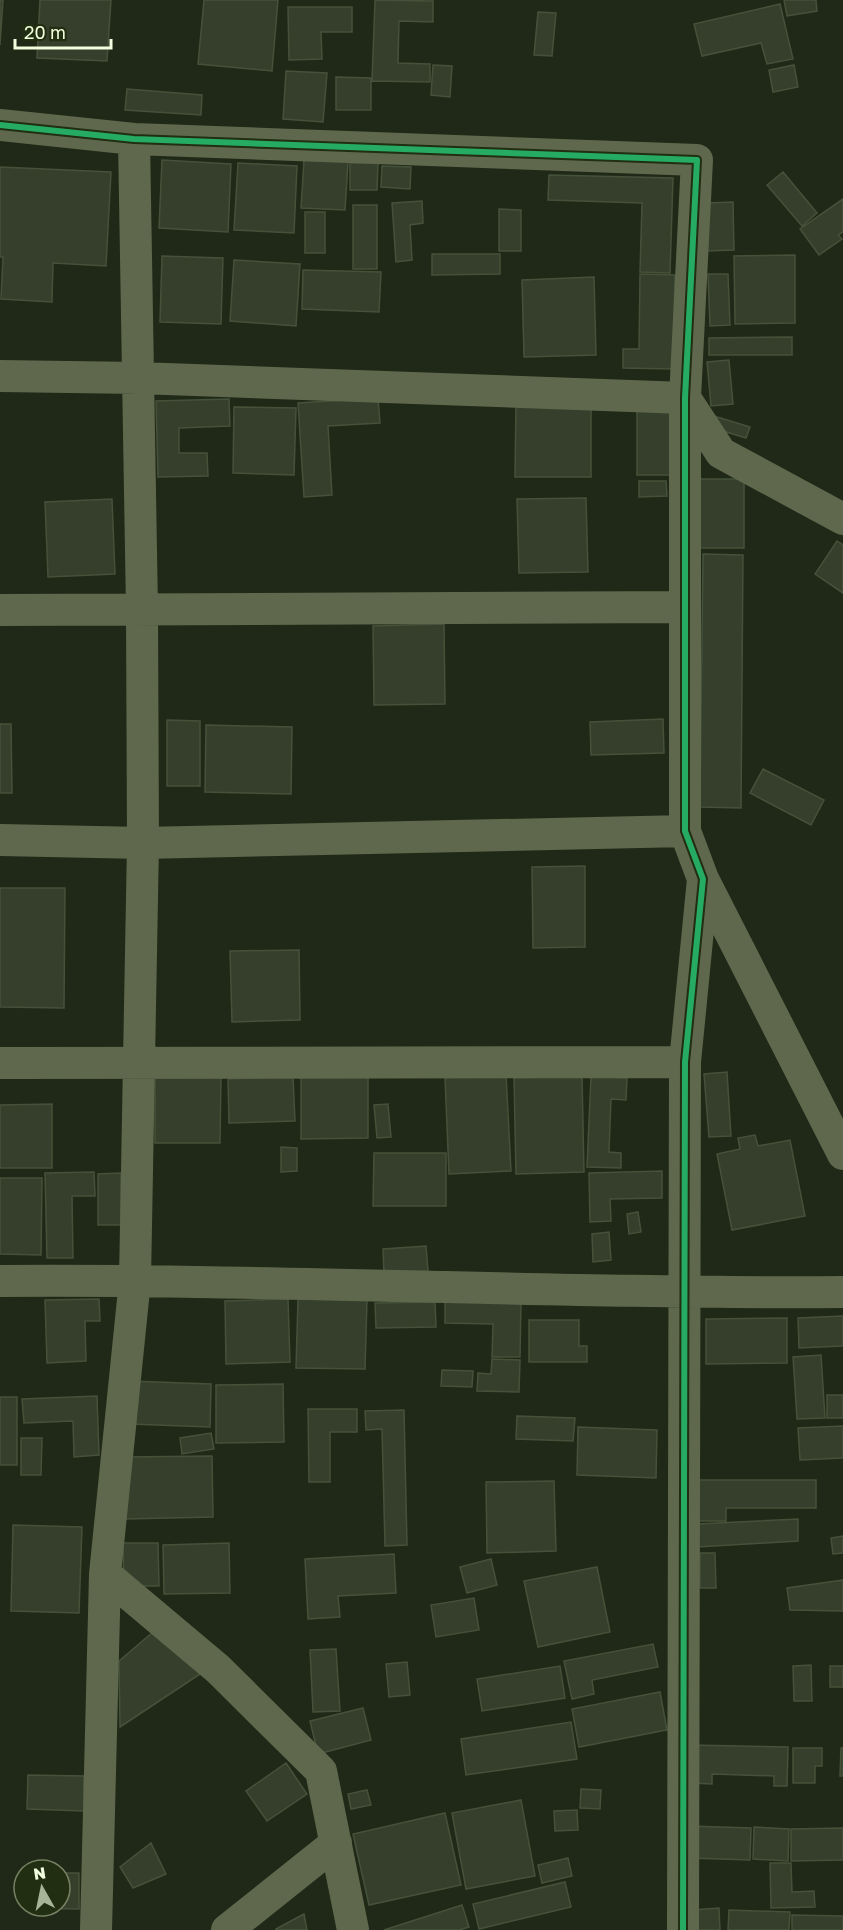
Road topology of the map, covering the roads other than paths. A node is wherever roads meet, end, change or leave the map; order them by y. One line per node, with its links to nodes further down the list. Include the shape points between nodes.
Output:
1 (0, 125): 2 (street)
2 (134, 139): 4 (street); 5 (street, via 697,160)
3 (0, 376): 4 (street)
4 (139, 378): 5 (street); 9 (street)
5 (685, 398): 6 (street, via 721,453); 7 (street)
6 (843, 519)
7 (684, 607): 9 (street); 10 (street)
8 (0, 610): 9 (street)
9 (142, 610): 12 (street)
10 (685, 831): 12 (street); 13 (street)
11 (0, 840): 12 (street)
12 (143, 843): 16 (street)
13 (703, 879): 14 (street); 17 (street)
14 (685, 1062): 16 (street); 21 (street)
15 (0, 1063): 16 (street)
16 (137, 1064): 18 (street)
17 (843, 1154)
18 (135, 1280): 19 (street); 21 (street); 22 (street)
19 (0, 1281)
20 (843, 1292): 21 (street)
21 (683, 1293): 27 (street)
22 (105, 1574): 23 (street, via 218,1669 321,1771); 24 (street)
23 (336, 1843): 25 (street); 26 (street)
24 (96, 1930)
25 (227, 1930)
26 (353, 1930)
27 (683, 1930)

